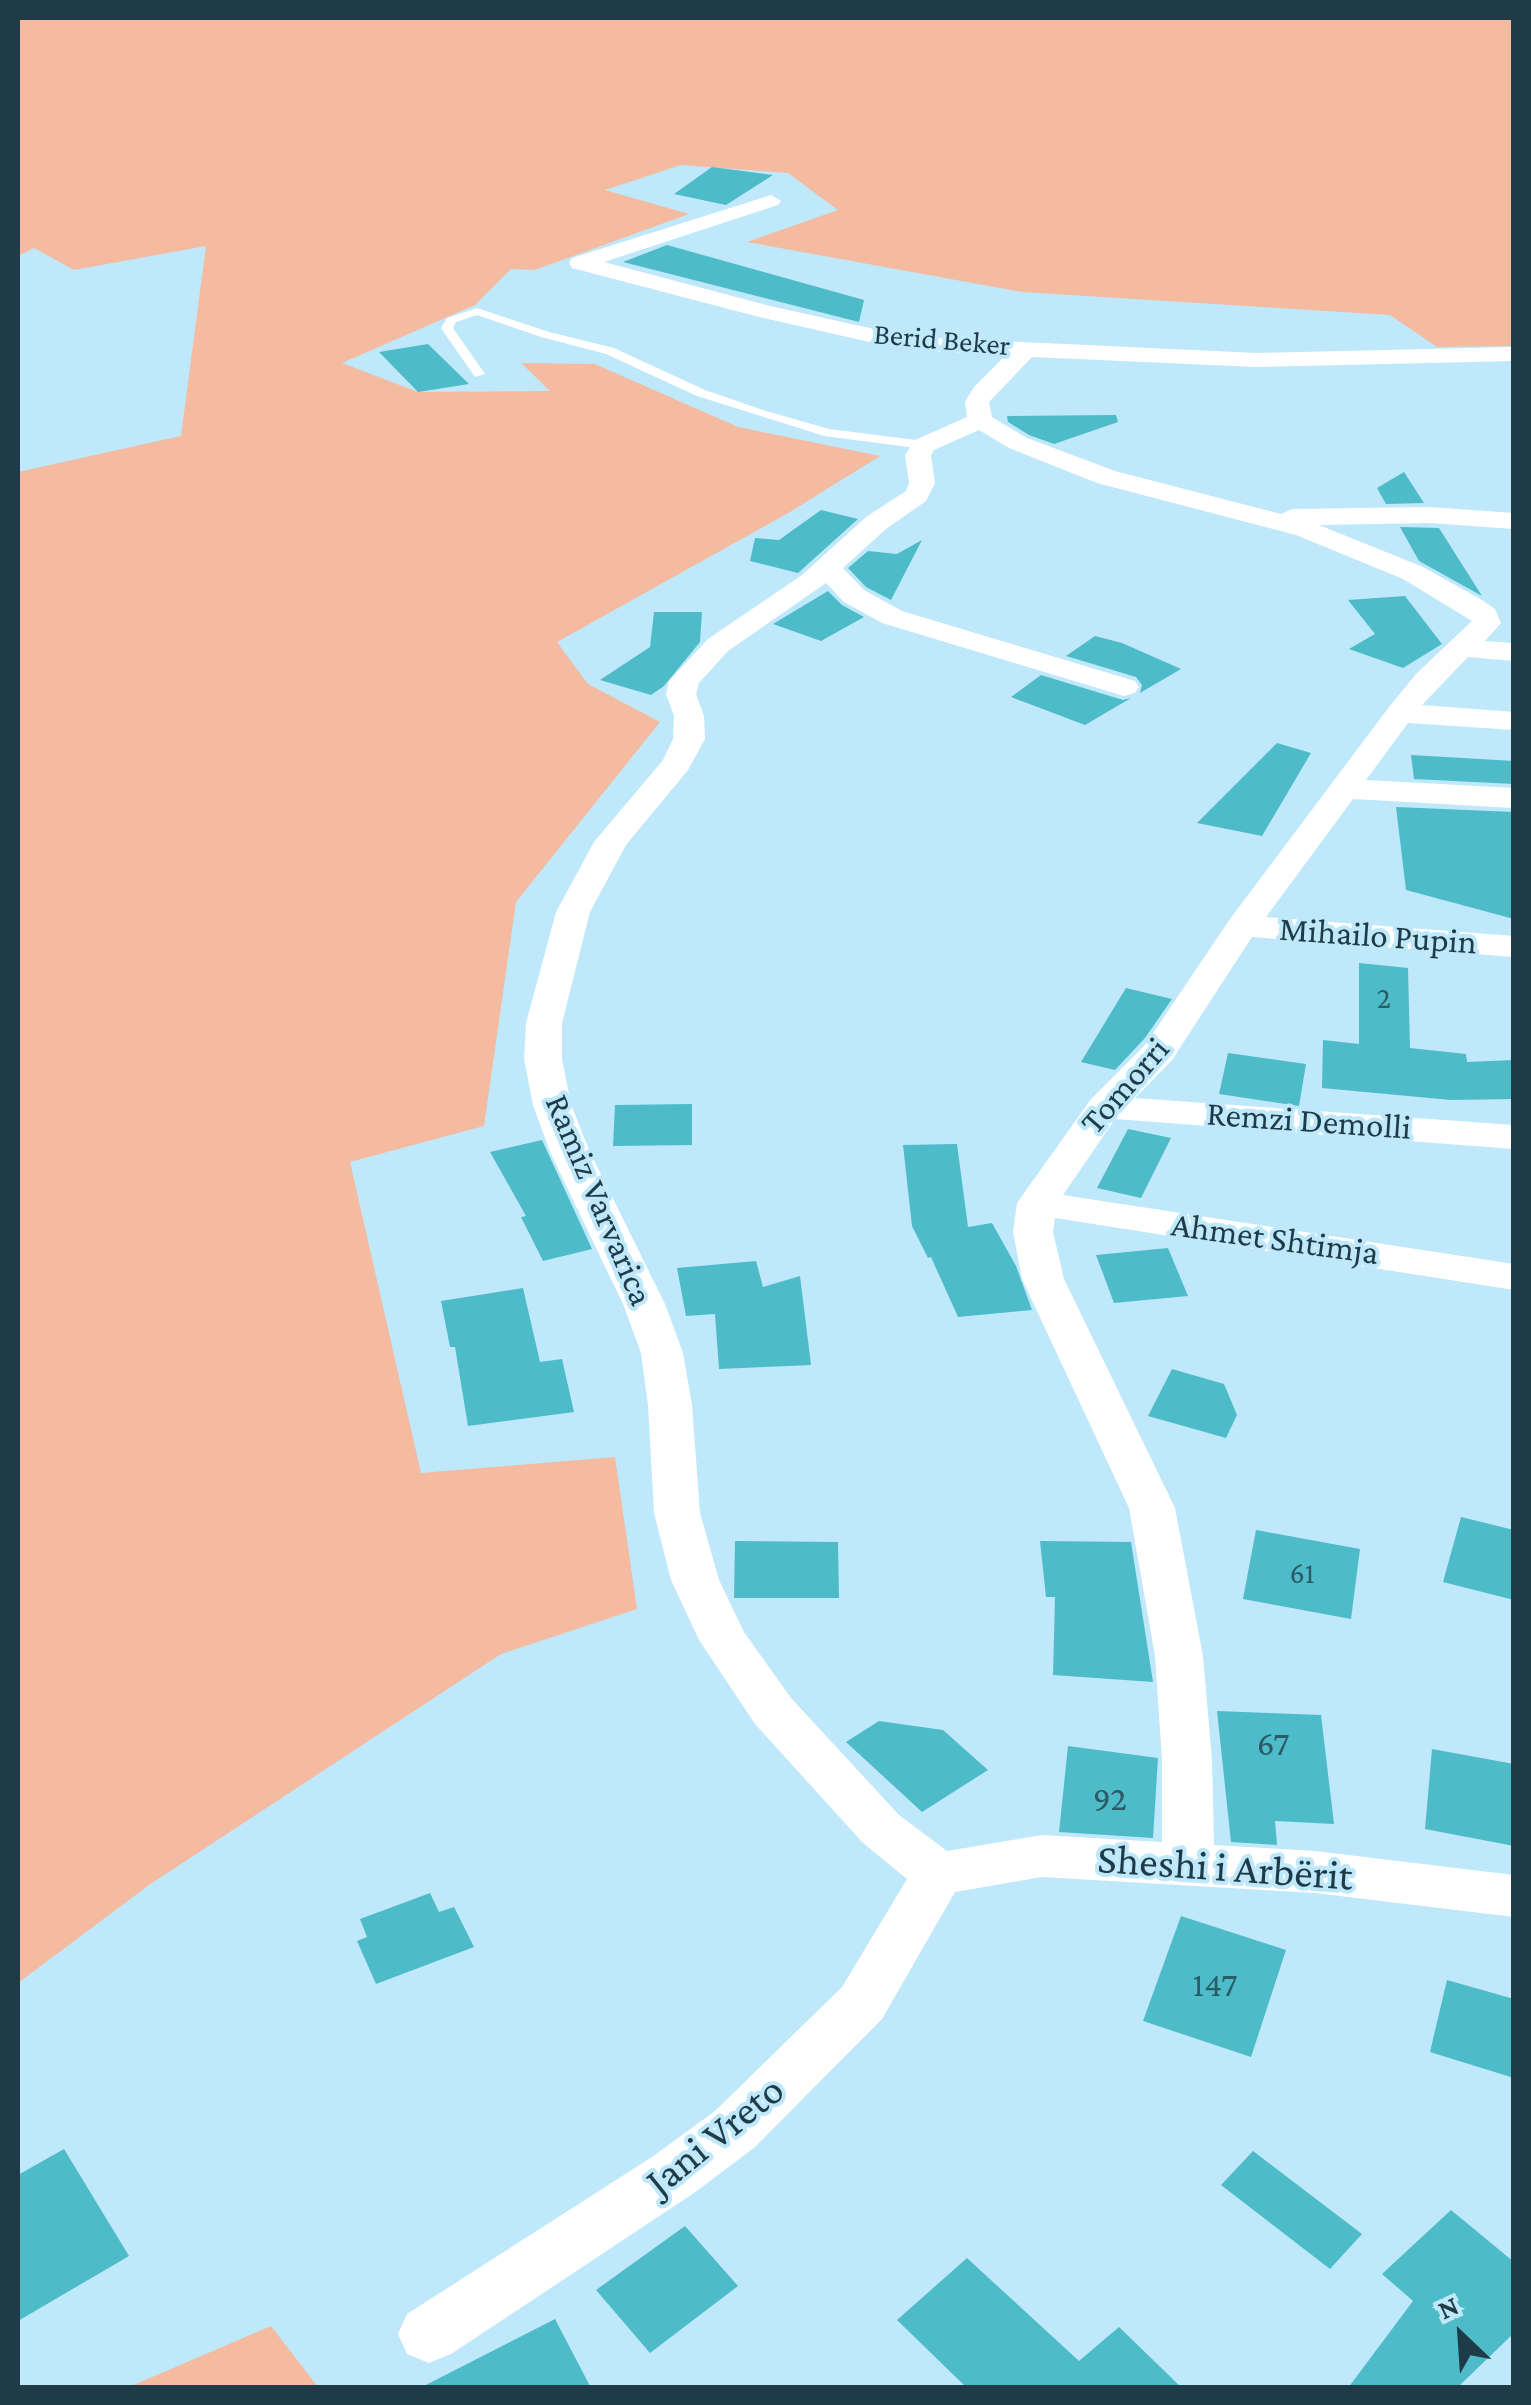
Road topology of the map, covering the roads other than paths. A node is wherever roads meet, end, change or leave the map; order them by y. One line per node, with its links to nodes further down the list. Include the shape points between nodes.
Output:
1 (771, 201): 2 (street, Berid Beker, via 580,263 874,336)
2 (1029, 347): 3 (street, Berid Beker, via 1219,360); 5 (street, via 986,387 977,402)
3 (1514, 354)
4 (479, 374): 6 (lane, via 448,328 451,320 477,311 610,351 759,414 847,436)
5 (980, 420): 6 (street); 7 (street, Tomorri, via 1062,462)
6 (924, 445): 9 (street, Ramiz Varvarica, via 917,495 876,522)
7 (1268, 518): 8 (street, Tomorri); 10 (street, Tomorri, via 1413,573 1484,614 1487,623)
8 (1514, 520)
9 (828, 569): 12 (street, via 854,596 892,618); 24 (street, Ramiz Varvarica, via 718,645 684,681 688,739 678,763 612,842 572,912 546,1015 543,1059 570,1152 662,1353 677,1513 723,1640 773,1712 843,1790)
10 (1460, 648): 11 (street); 13 (street, Tomorri)
11 (1514, 652)
12 (1124, 686)
13 (1400, 713): 14 (street); 15 (street, Tomorri)
14 (1514, 721)
15 (1346, 789): 16 (street); 17 (street, Tomorri)
16 (1514, 798)
17 (1242, 926): 18 (street, Mihailo Pupin); 19 (street, Tomorri, via 1159,1052)
18 (1514, 947)
19 (1104, 1107): 20 (street, Remzi Demolli); 21 (street, Tomorri)
20 (1514, 1136)
21 (1036, 1203): 22 (street, Ahmet Shtimja); 23 (street, via 1033,1232 1043,1279 1152,1508 1179,1656)
22 (1514, 1277)
23 (1188, 1863): 24 (street, Sheshi i Arbërit, via 1042,1856); 25 (street, Sheshi i Arbërit)
24 (938, 1874): 26 (street, Jani Vreto, via 862,2003 736,2129)
25 (1514, 1896)
26 (430, 2334)

